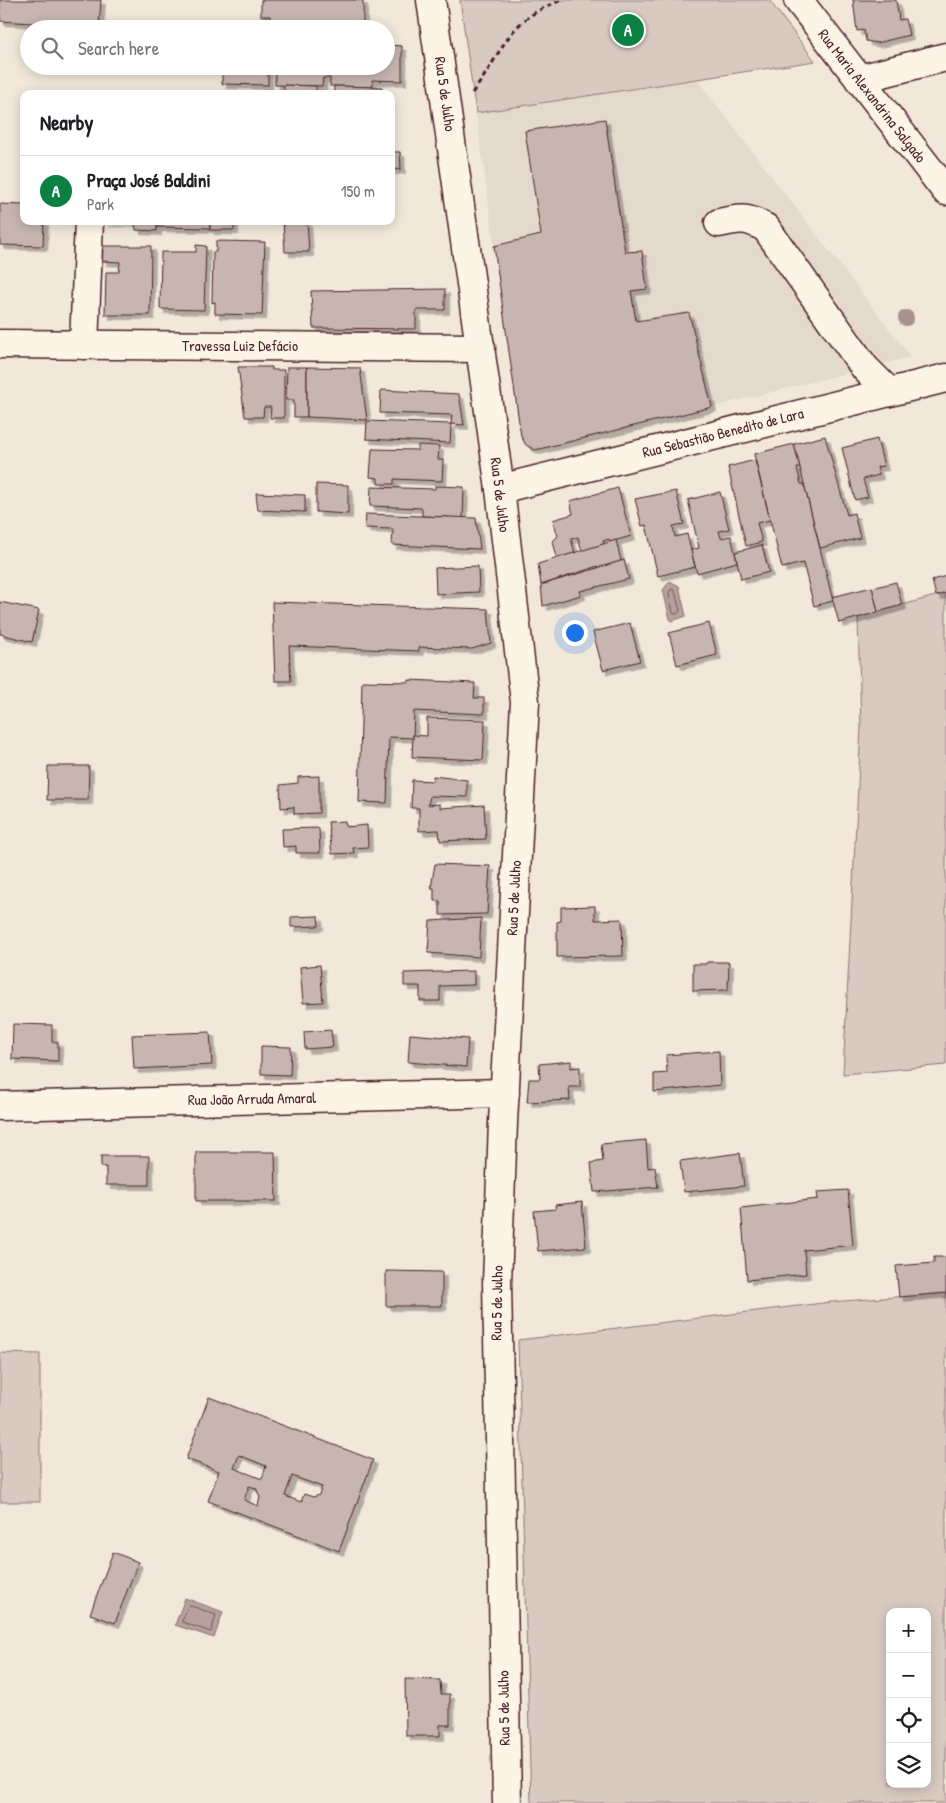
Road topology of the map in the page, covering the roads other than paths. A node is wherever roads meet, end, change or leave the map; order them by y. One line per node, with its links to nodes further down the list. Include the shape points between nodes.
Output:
1 (431, 0): 10 (street, Rua 5 de Julho)
2 (798, 0): 4 (street, Rua Maria Alexandrina Salgado)
3 (946, 57): 4 (street)
4 (859, 79): 5 (street, Rua Maria Alexandrina Salgado)
5 (946, 191)
6 (719, 223): 12 (street, via 752,220 766,228 865,368)
7 (89, 225): 9 (street)
8 (0, 344): 9 (street, Travessa Luiz Defácio)
9 (84, 345): 10 (street, Travessa Luiz Defácio)
10 (481, 348): 13 (street, Rua 5 de Julho)
11 (946, 378): 12 (street, Rua Sebastião Benedito de Lara)
12 (890, 392): 13 (street, Rua Sebastião Benedito de Lara)
13 (500, 489): 14 (street, Rua 5 de Julho, via 525,702)
14 (505, 1093): 15 (street, Rua João Arruda Amaral); 16 (street, Rua 5 de Julho, via 497,1344)
15 (0, 1106)
16 (507, 1803)

